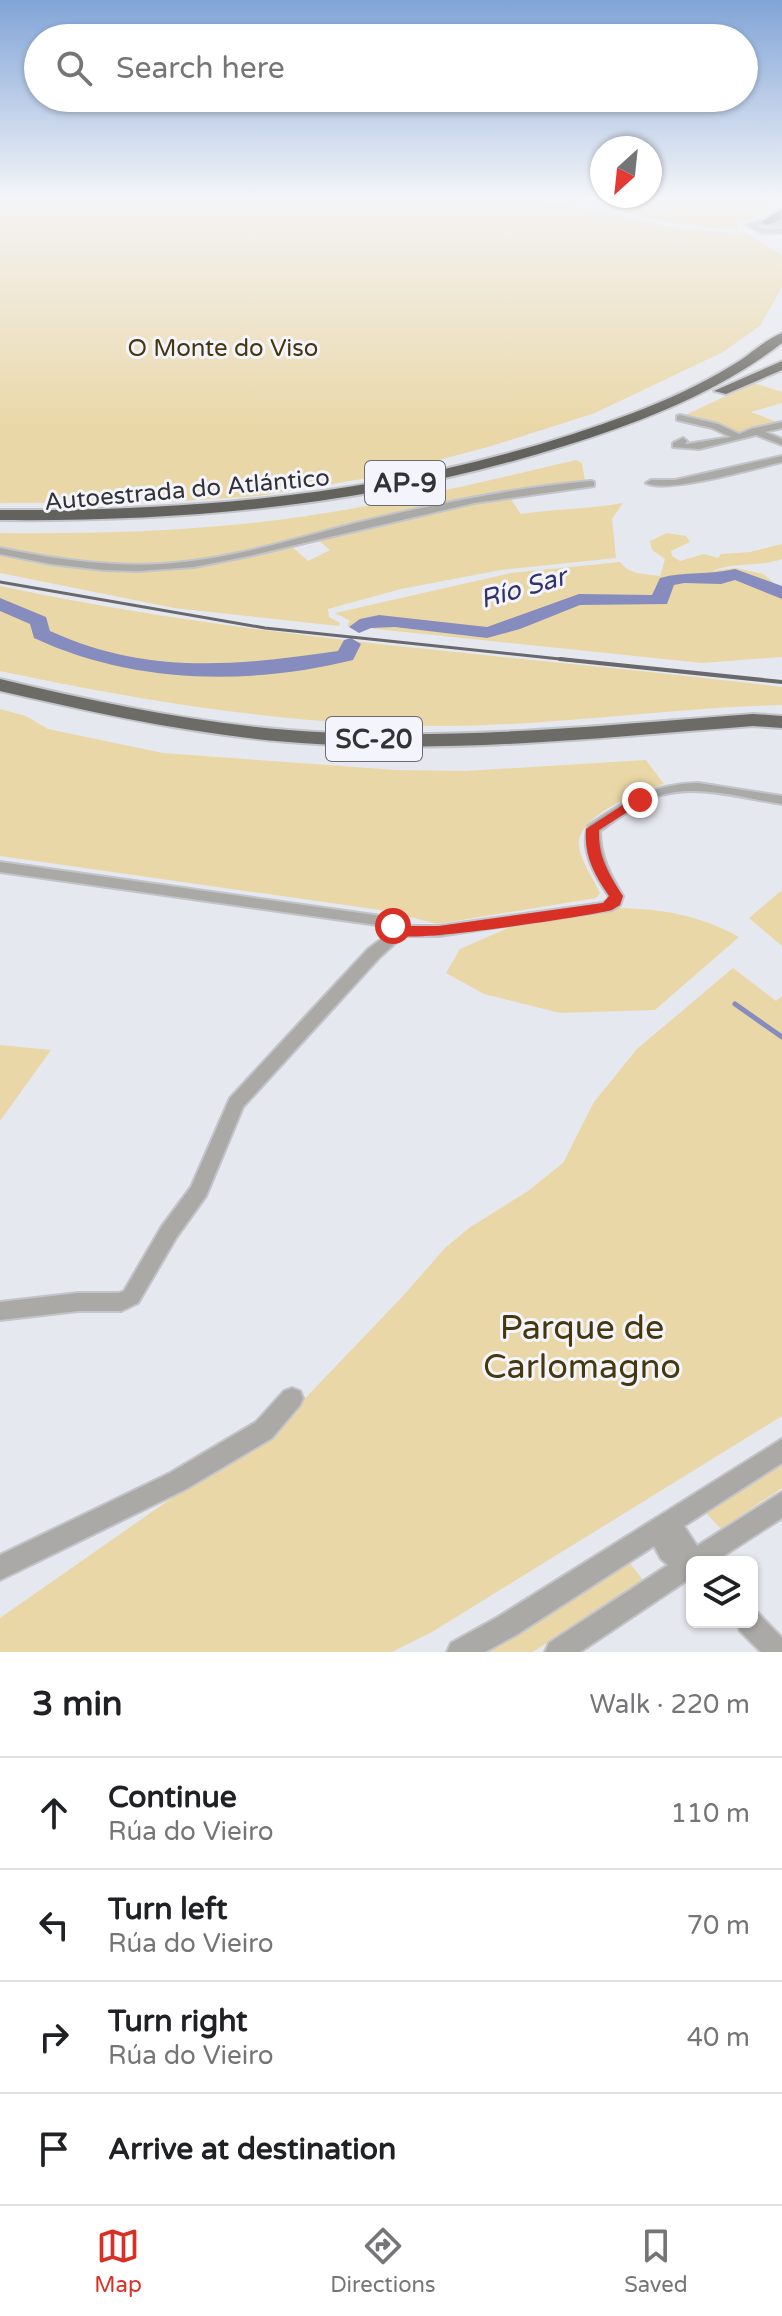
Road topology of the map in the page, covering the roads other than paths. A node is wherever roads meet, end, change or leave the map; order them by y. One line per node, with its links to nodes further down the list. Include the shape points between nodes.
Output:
1 (782, 337): 14 (highway, Autoestrada do Atlántico / AP-9, via 715,381 644,413 560,444 427,479 175,513)
2 (782, 351): 4 (highway, Autoestrada do Atlántico / AP-9)
3 (782, 365): 4 (highway)
4 (708, 396): 15 (highway, Autoestrada do Atlántico / AP-9, via 526,462 393,493 243,514 102,525)
5 (680, 418): 8 (street)
6 (782, 425): 7 (street)
7 (754, 431): 8 (street); 10 (street)
8 (736, 436): 9 (street, via 718,443 676,445)
9 (683, 441)
10 (782, 442)
11 (782, 459): 12 (street, via 675,483)
12 (651, 483)
13 (591, 484): 16 (street, via 490,496 295,544 140,568 62,564)
14 (0, 515)
15 (0, 526)
16 (0, 551)
17 (0, 685): 19 (highway, SC-20, via 174,722 316,738 458,741)
18 (0, 698): 20 (highway, SC-20, via 166,735 316,751 460,754)
19 (782, 720)
20 (782, 734)
21 (782, 800): 23 (street, via 716,790 665,790 631,803 593,829 600,873 616,896 607,907 439,931)
22 (0, 867): 23 (street, via 388,922)
23 (395, 931): 24 (street, via 236,1103 199,1191 131,1297)
24 (0, 1311)
25 (292, 1398): 32 (street, via 264,1430 178,1481)
26 (782, 1450): 28 (street)
27 (782, 1504): 29 (street)
28 (662, 1527): 30 (street, via 665,1549); 34 (street)
29 (702, 1556)
30 (686, 1560)
31 (686, 1567): 35 (street)
32 (0, 1568)
33 (755, 1628): 36 (street)
34 (460, 1652)
35 (558, 1652)
36 (778, 1652)

